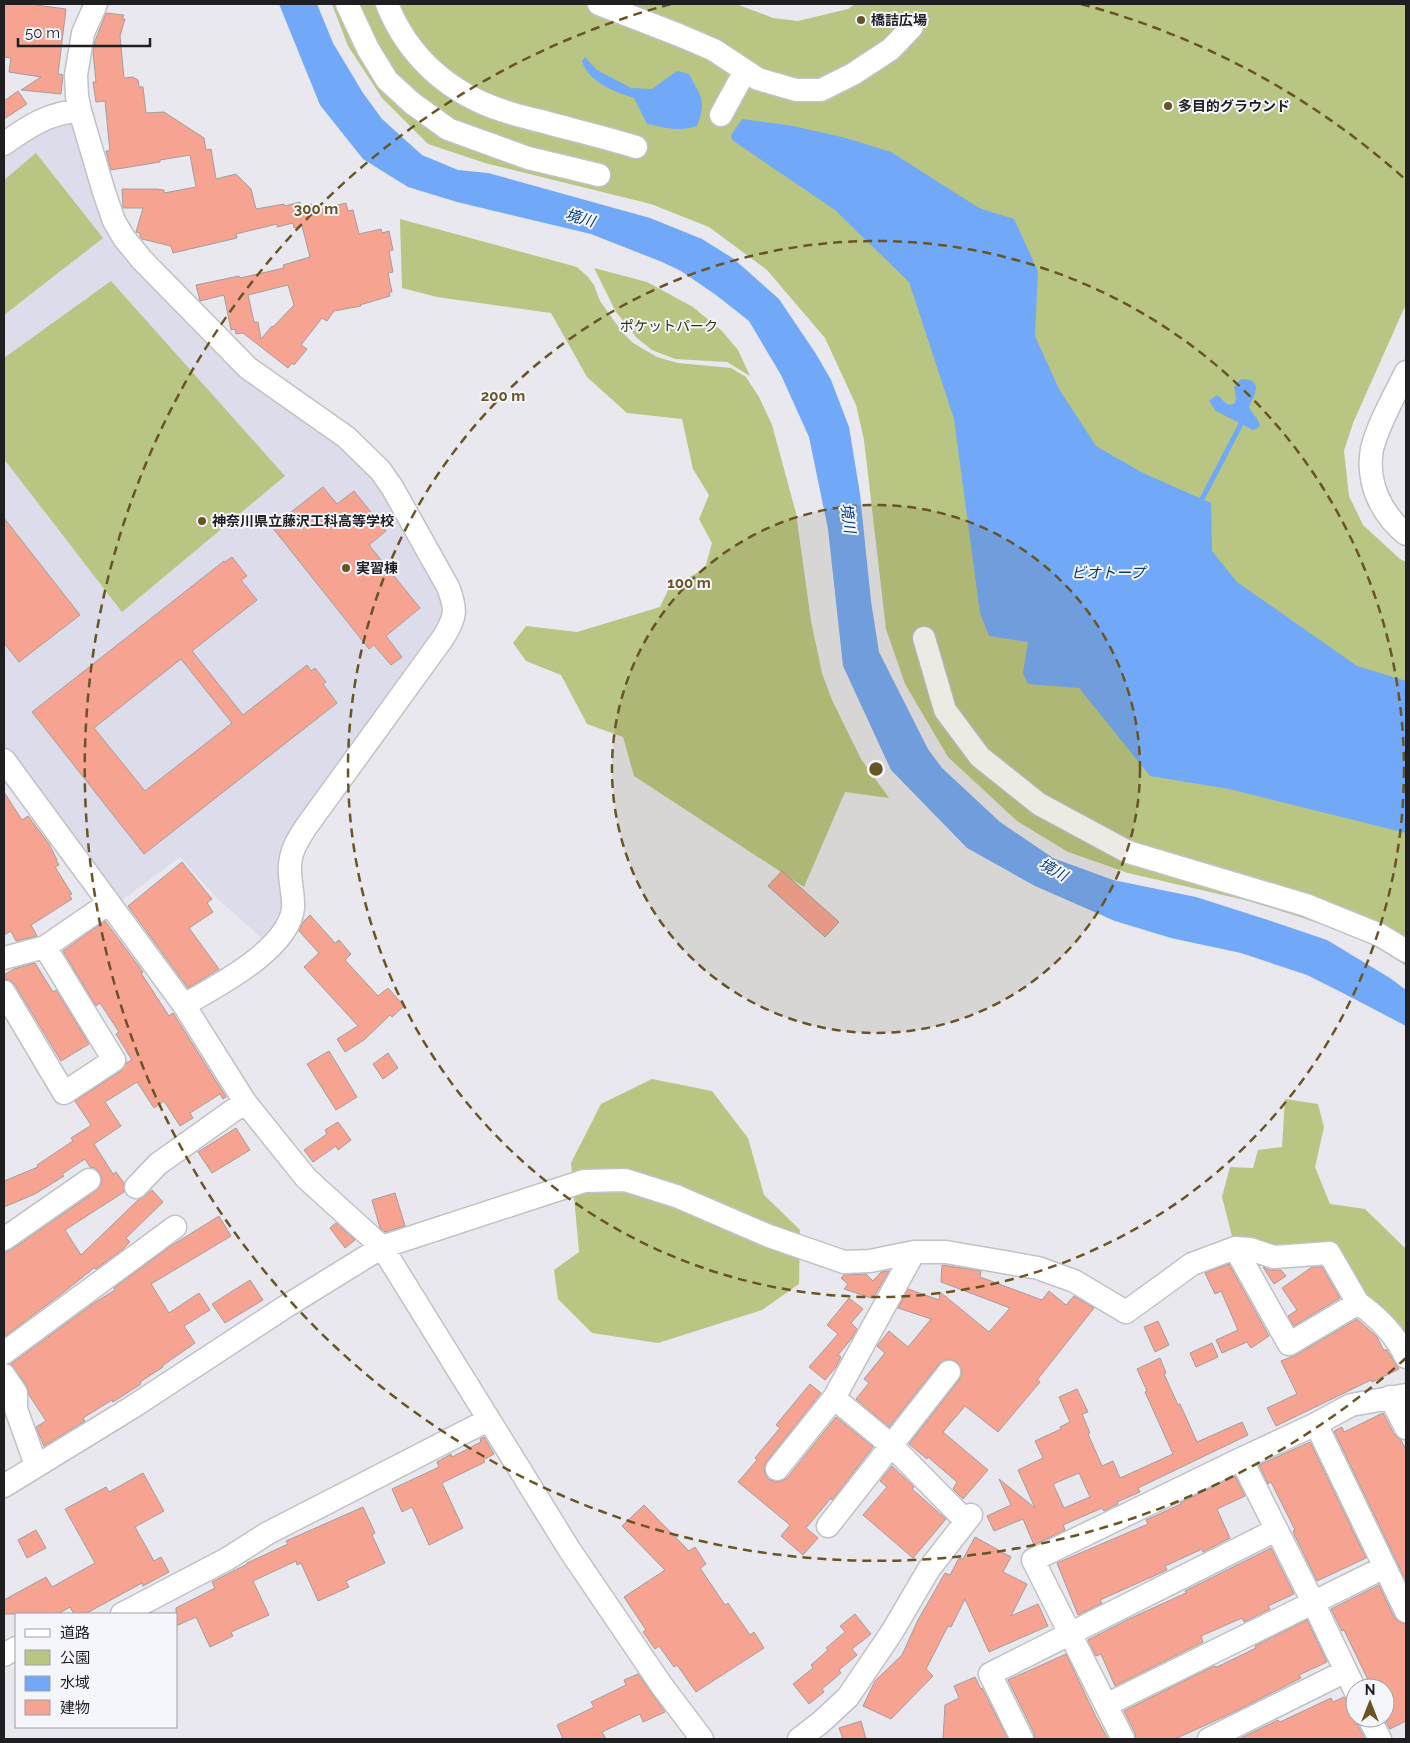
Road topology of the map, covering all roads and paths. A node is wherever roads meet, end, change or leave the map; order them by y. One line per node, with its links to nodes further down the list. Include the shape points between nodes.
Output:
1 (96, 4): 7 (street, via 83,33 78,60 76,75)
2 (347, 4): 11 (street, via 387,80 448,129 528,158)
3 (387, 4): 10 (street, via 409,45 450,86 504,111)
4 (599, 4): 6 (street, via 714,50)
5 (912, 27): 6 (street, via 891,49 821,90 796,90 758,79)
6 (745, 71): 8 (street)
7 (80, 111): 9 (street, via 65,111 48,117 25,128); 21 (street, via 111,213 124,238 248,368 346,437 380,470 411,519 454,601 455,614 443,638 295,844 290,859 294,894 290,922 259,957)
8 (721, 115)
9 (4, 144)
10 (636, 147)
11 (599, 176)
12 (1406, 372): 13 (street, via 1376,437 1371,462 1379,501 1390,519)
13 (1406, 534)
14 (924, 638): 18 (street, via 945,710 980,757 1039,804 1128,852 1306,905 1380,935)
15 (4, 760): 16 (street)
16 (109, 903): 17 (street); 21 (street)
17 (46, 948): 19 (street); 20 (street, via 114,1060 64,1093)
18 (1406, 951)
19 (4, 958)
20 (4, 992)
21 (184, 1005): 22 (street)
22 (245, 1102): 24 (street, via 158,1164); 27 (street, via 306,1178)
23 (89, 1180): 26 (street)
24 (136, 1187)
25 (175, 1227): 31 (street)
26 (4, 1239)
27 (382, 1247): 29 (street, via 584,1181 625,1180 676,1196 769,1236 844,1262); 37 (street); 42 (street)
28 (1234, 1248): 29 (street, via 1192,1264 1126,1312 1074,1281 1038,1268 946,1252); 30 (street, via 1250,1249 1274,1257 1330,1253); 30 (street, via 1290,1344)
29 (914, 1252): 36 (street)
30 (1358, 1303): 32 (street, via 1400,1343)
31 (4, 1353)
32 (1406, 1357)
33 (949, 1372): 40 (street)
34 (4, 1375): 42 (street, via 16,1394 16,1409)
35 (1398, 1396): 38 (street, via 1351,1405); 39 (street)
36 (834, 1398): 40 (street); 43 (street)
37 (488, 1420): 50 (street, via 268,1533 227,1559); 58 (street, via 568,1549)
38 (1316, 1424): 41 (street); 47 (street)
39 (1406, 1428)
40 (892, 1446): 45 (street); 57 (street, via 969,1518 929,1569 892,1632)
41 (1241, 1458): 46 (street); 51 (street, via 1033,1560)
42 (36, 1465): 44 (street)
43 (777, 1469)
44 (4, 1486)
45 (828, 1526)
46 (1276, 1530): 48 (street); 51 (street)
47 (1385, 1567): 48 (street); 49 (street)
48 (1313, 1602): 54 (street); 56 (street)
49 (1406, 1611)
50 (124, 1613)
51 (1070, 1634): 56 (street); 60 (street, via 990,1674)
52 (15, 1649): 53 (street)
53 (4, 1655)
54 (1349, 1678)
55 (1345, 1682): 62 (street)
56 (1106, 1705): 61 (street)
57 (824, 1731): 59 (street)
58 (702, 1739)
59 (799, 1739)
60 (1022, 1739)
61 (1123, 1739)
62 (1209, 1739)

